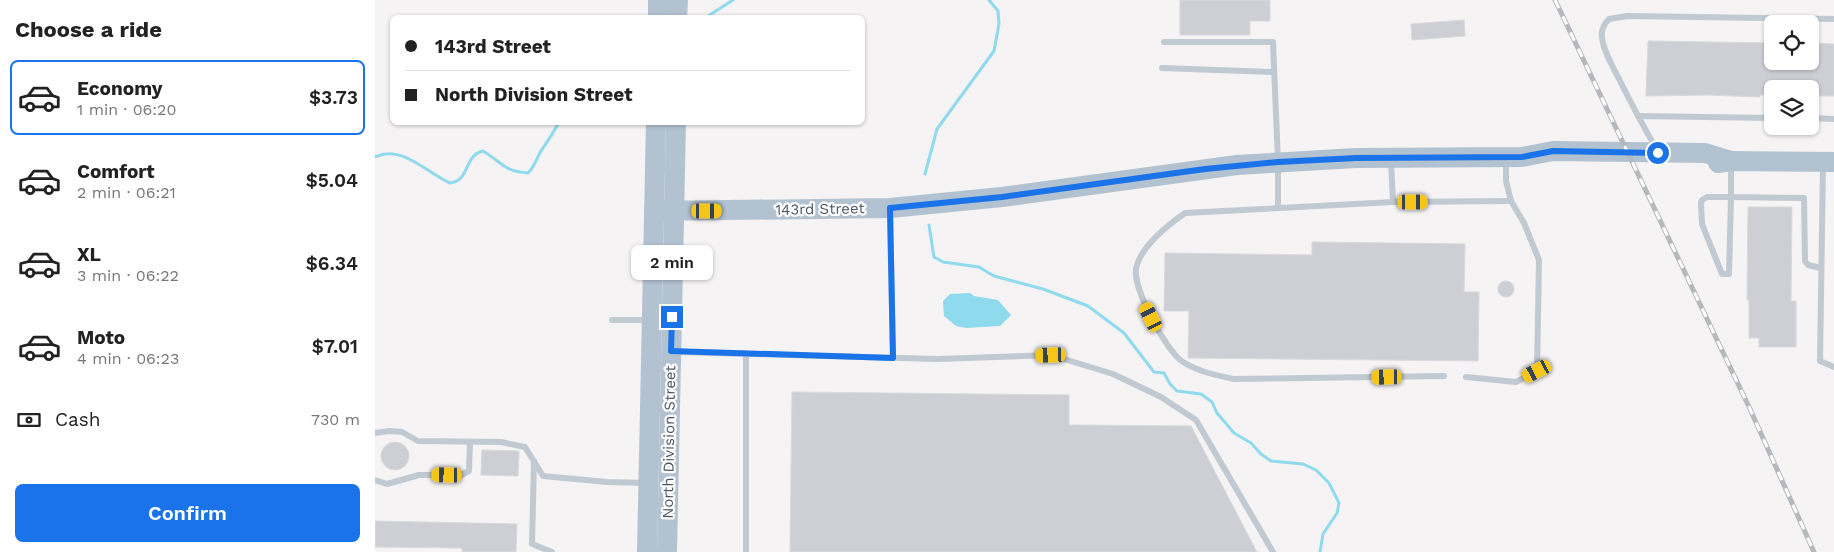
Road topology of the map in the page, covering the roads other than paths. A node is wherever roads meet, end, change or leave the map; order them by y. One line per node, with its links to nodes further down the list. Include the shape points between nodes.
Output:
1 (658, 0): 3 (main road)
2 (678, 0): 4 (main road)
3 (658, 15)
4 (677, 15)
5 (1834, 19): 9 (lane, via 1627,16 1609,19 1601,35)
6 (1165, 42): 8 (lane, via 1273,42)
7 (1162, 68): 8 (lane)
8 (1274, 72): 19 (lane)
9 (1638, 116): 10 (lane); 15 (lane)
10 (1764, 118)
11 (1819, 118): 12 (lane)
12 (1834, 119)
13 (656, 125): 26 (main road, North Division Street)
14 (676, 125): 27 (main road, North Division Street)
15 (1658, 153): 17 (main road, 143rd Street, via 1553,151); 18 (main road, 143rd Street, via 1705,153)
16 (1391, 157): 17 (main road, 143rd Street); 19 (main road, 143rd Street); 23 (lane)
17 (1514, 157): 18 (main road, 143rd Street, via 1555,165 1705,166); 22 (lane, via 1507,181)
18 (1731, 161): 20 (main road, 143rd Street); 21 (lane)
19 (1278, 162): 24 (main road, 143rd Street); 25 (lane)
20 (1828, 162): 28 (lane)
21 (1731, 197): 21 (lane, via 1729,274 1722,274 1702,224 1701,203 1707,197); 28 (lane, via 1804,198 1805,261)
22 (1511, 201): 23 (lane); 36 (lane, via 1539,260 1537,371 1515,382)
23 (1393, 202): 25 (lane)
24 (890, 208): 27 (main road, 143rd Street); 33 (lane)
25 (1278, 208): 35 (lane, via 1185,213 1167,226 1142,253 1136,268 1136,282 1159,334 1182,362 1207,373 1234,379)
26 (654, 211): 27 (main road, 143rd Street); 30 (main road, North Division Street)
27 (675, 211): 31 (main road, North Division Street)
28 (1821, 268): 34 (lane, via 1820,361)
29 (612, 320): 30 (lane)
30 (652, 320): 41 (main road, North Division Street)
31 (671, 351): 32 (lane); 44 (main road, North Division Street)
32 (746, 354): 33 (lane); 45 (lane)
33 (893, 358): 46 (lane, via 1051,355 1113,374 1161,398 1196,420)
34 (1834, 367)
35 (1444, 376)
36 (1466, 377)
37 (375, 432): 38 (lane, via 402,432 418,441)
38 (470, 442): 39 (lane, via 501,442 525,447); 40 (lane, via 469,471 461,475 419,475 387,484)
39 (534, 461): 41 (lane, via 543,476); 42 (lane, via 532,544)
40 (375, 480)
41 (649, 484): 43 (main road, North Division Street)
42 (552, 552)
43 (647, 552)
44 (667, 552)
45 (746, 552)
46 (1273, 552)

